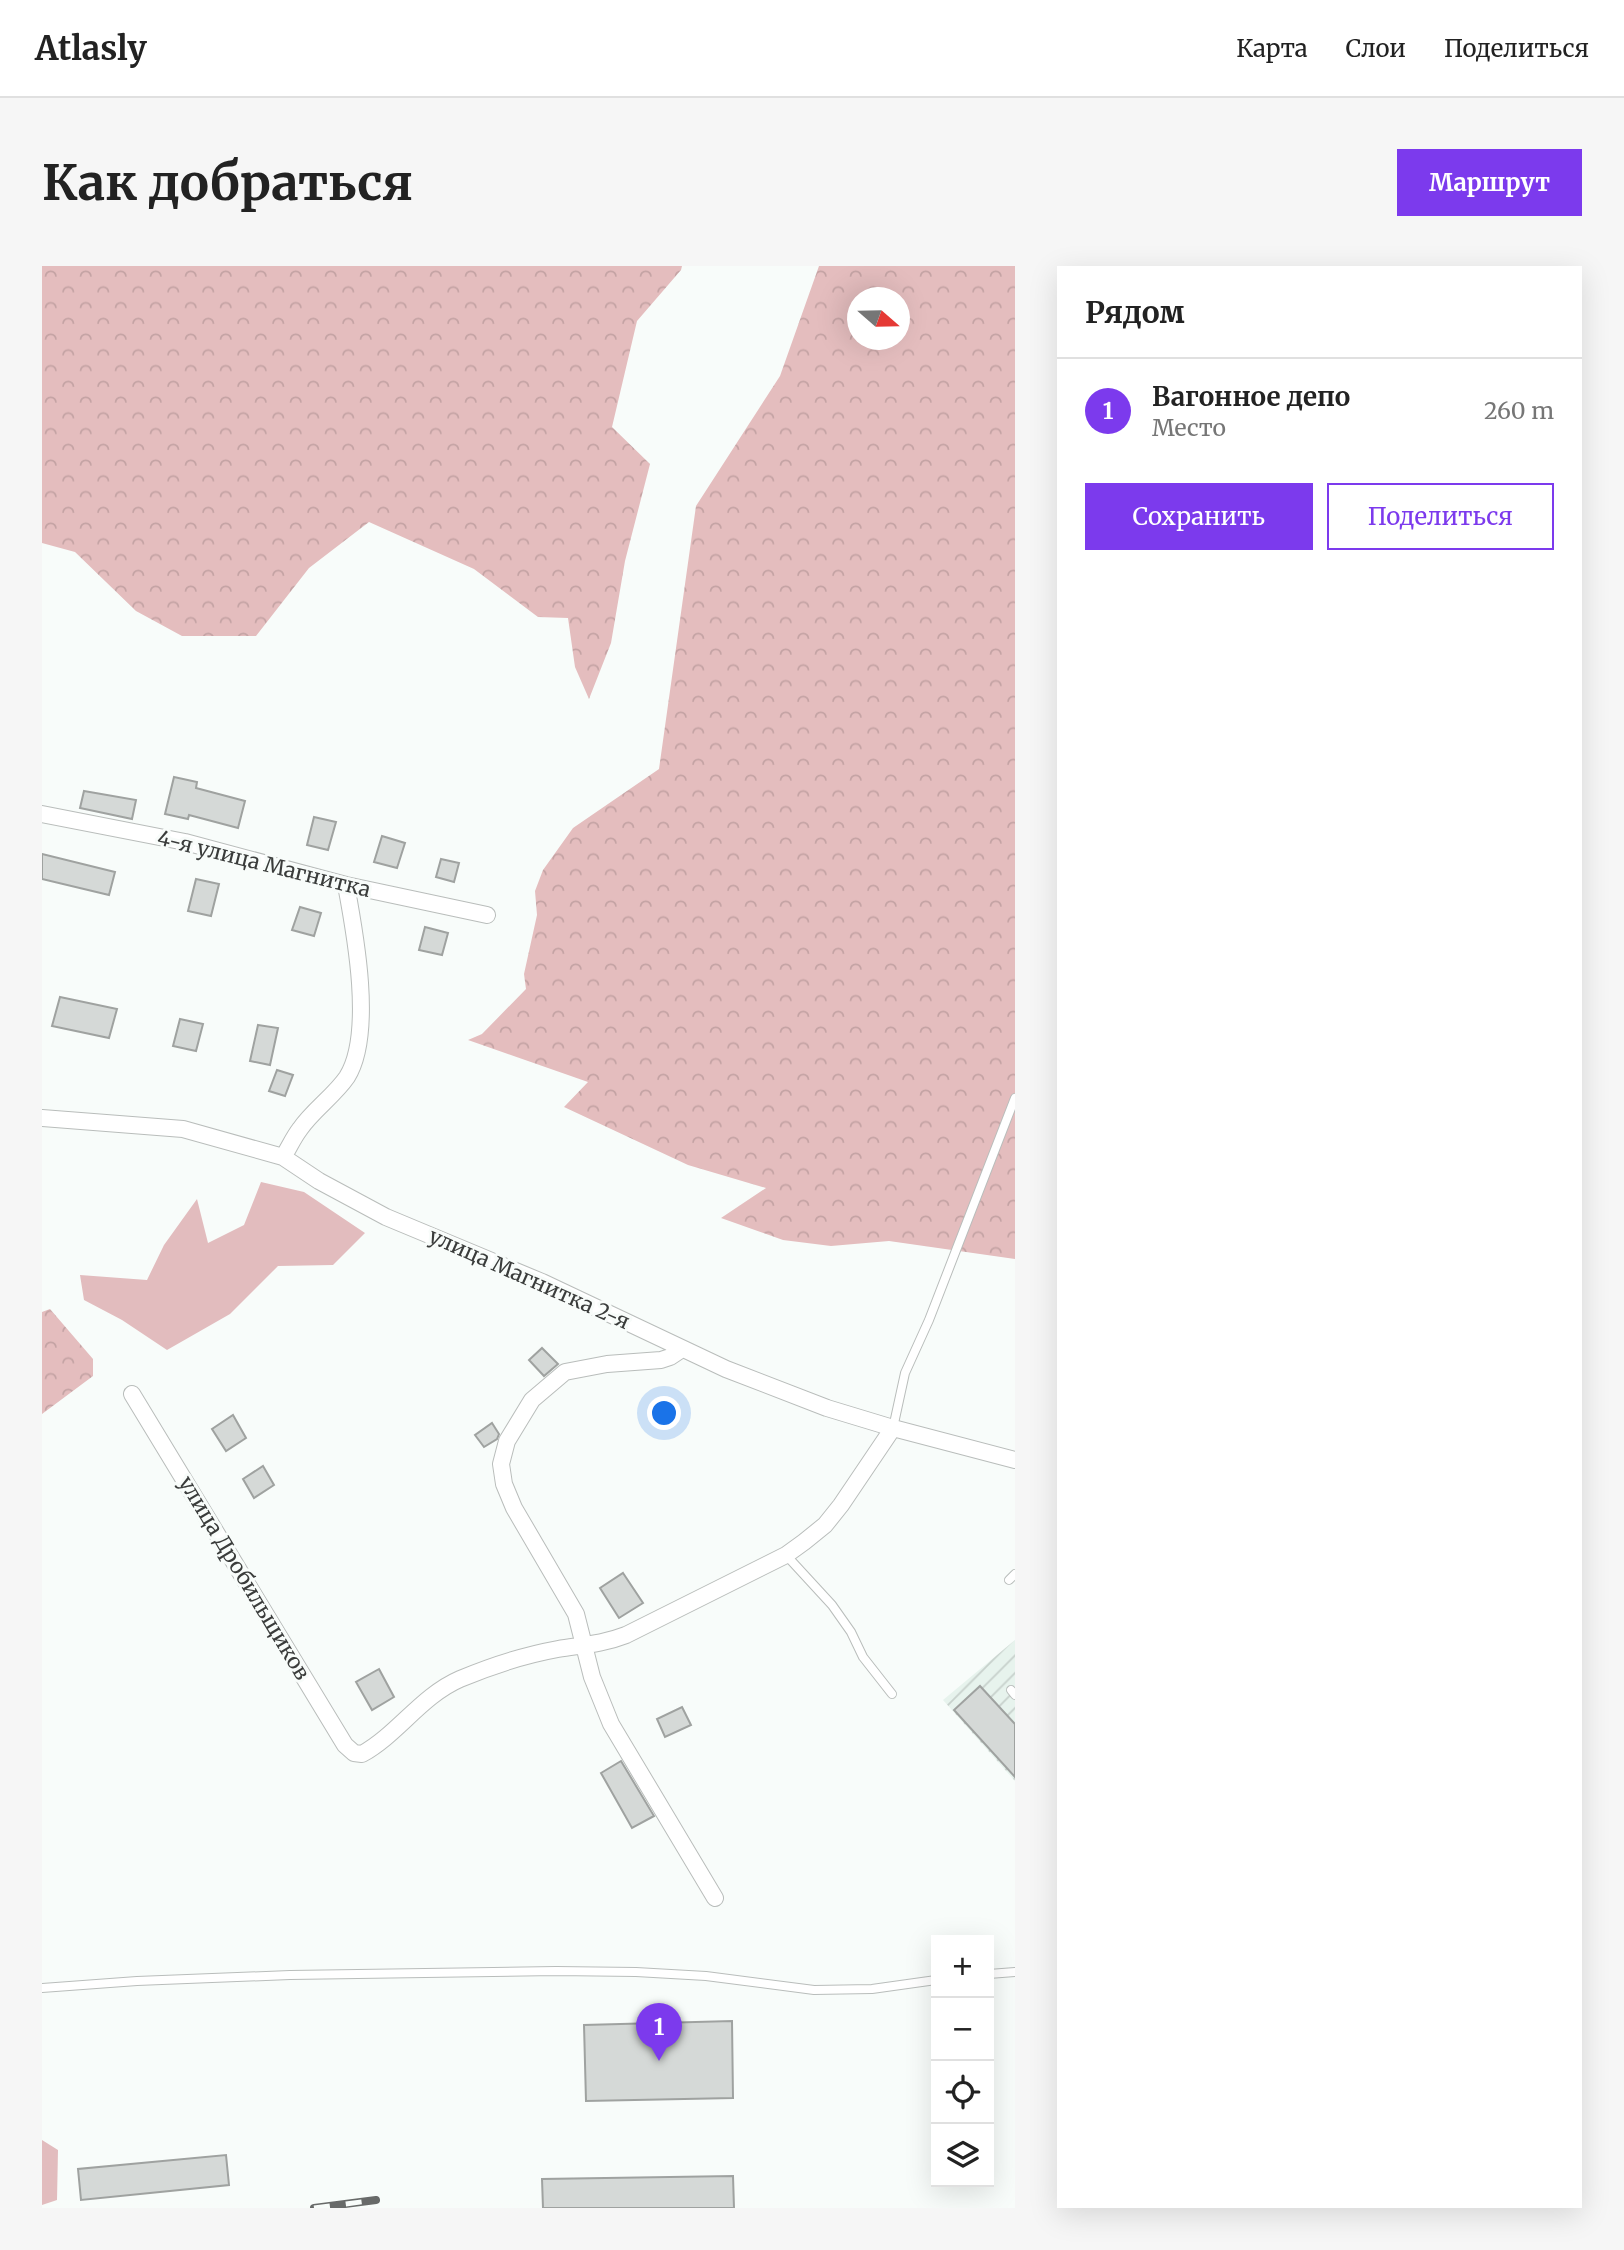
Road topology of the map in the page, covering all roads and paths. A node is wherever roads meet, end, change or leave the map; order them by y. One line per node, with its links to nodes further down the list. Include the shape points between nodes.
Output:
1 (42, 814): 2 (street, 4-я улица Магнитка, via 185,842)
2 (346, 885): 3 (street, 4-я улица Магнитка); 6 (street, via 359,995 357,1054 346,1077 299,1129)
3 (486, 915)
4 (1015, 1098): 9 (lane, via 905,1373)
5 (42, 1118): 6 (street, улица Магнитка 2-я, via 183,1129)
6 (284, 1157): 7 (street, улица Магнитка 2-я, via 386,1217 542,1282)
7 (682, 1349): 9 (street, улица Магнитка 2-я, via 790,1395); 12 (street, via 661,1360 565,1372 532,1400 507,1441 500,1464 504,1484 576,1614)
8 (132, 1394): 12 (street, улица Дробильщиков, via 354,1753 376,1746 439,1690 458,1680 525,1656)
9 (893, 1428): 10 (street, улица Магнитка 2-я); 11 (street, via 825,1525)
10 (1015, 1460)
11 (786, 1555): 12 (street, via 626,1635); 13 (lane, via 832,1605)
12 (584, 1646): 14 (street, via 611,1724)
13 (892, 1694)
14 (716, 1898)
15 (1015, 1972): 16 (lane)
16 (994, 1974)
17 (931, 1981): 18 (lane, via 872,1989 814,1990 706,1976 556,1971 290,1975)
18 (42, 1988)

